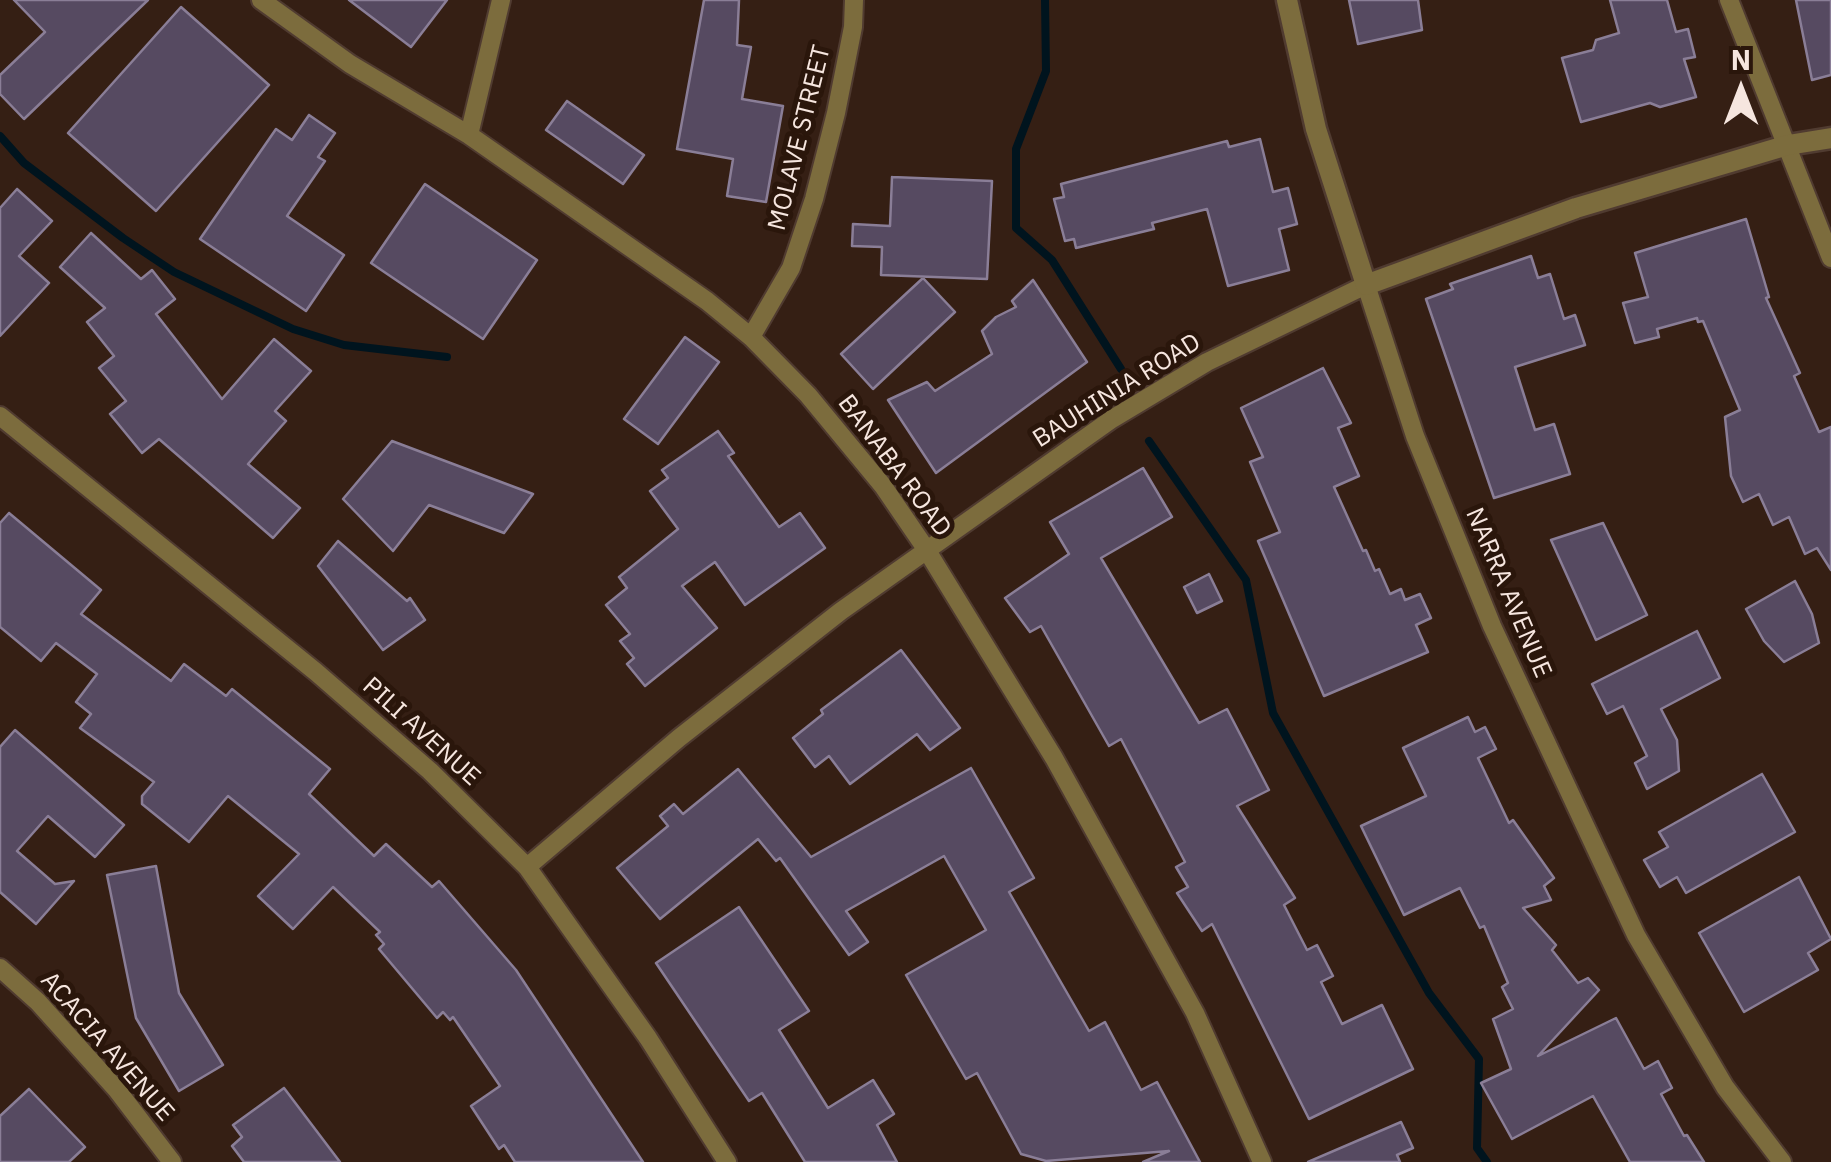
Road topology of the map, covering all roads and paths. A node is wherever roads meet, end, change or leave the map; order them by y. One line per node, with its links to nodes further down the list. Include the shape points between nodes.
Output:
1 (261, 0): 6 (street, BANABA ROAD, via 350,64)
2 (501, 0): 6 (street)
3 (854, 0): 11 (street, MOLAVE STREET, via 854,27 814,200 791,268)
4 (1287, 0): 10 (street, NARRA AVENUE, via 1316,129)
5 (1729, 0): 8 (street)
6 (470, 135): 11 (street, BANABA ROAD)
7 (1831, 138): 8 (street, BAUHINIA ROAD)
8 (1788, 146): 9 (street); 10 (street, BAUHINIA ROAD, via 1576,208)
9 (1831, 258)
10 (1366, 285): 13 (street, BAUHINIA ROAD, via 1207,362); 19 (street, NARRA AVENUE, via 1416,436 1492,626 1636,935 1725,1086)
11 (750, 337): 13 (street, BANABA ROAD, via 808,394)
12 (0, 416): 14 (street, PILI AVENUE, via 316,672)
13 (926, 549): 14 (street, BAUHINIA ROAD, via 679,738); 18 (street, BANABA ROAD, via 1134,902 1195,1014)
14 (527, 867): 17 (street, PILI AVENUE)
15 (0, 968): 16 (street, ACACIA AVENUE, via 117,1090)
16 (172, 1162)
17 (727, 1162)
18 (1262, 1162)
19 (1782, 1162)

